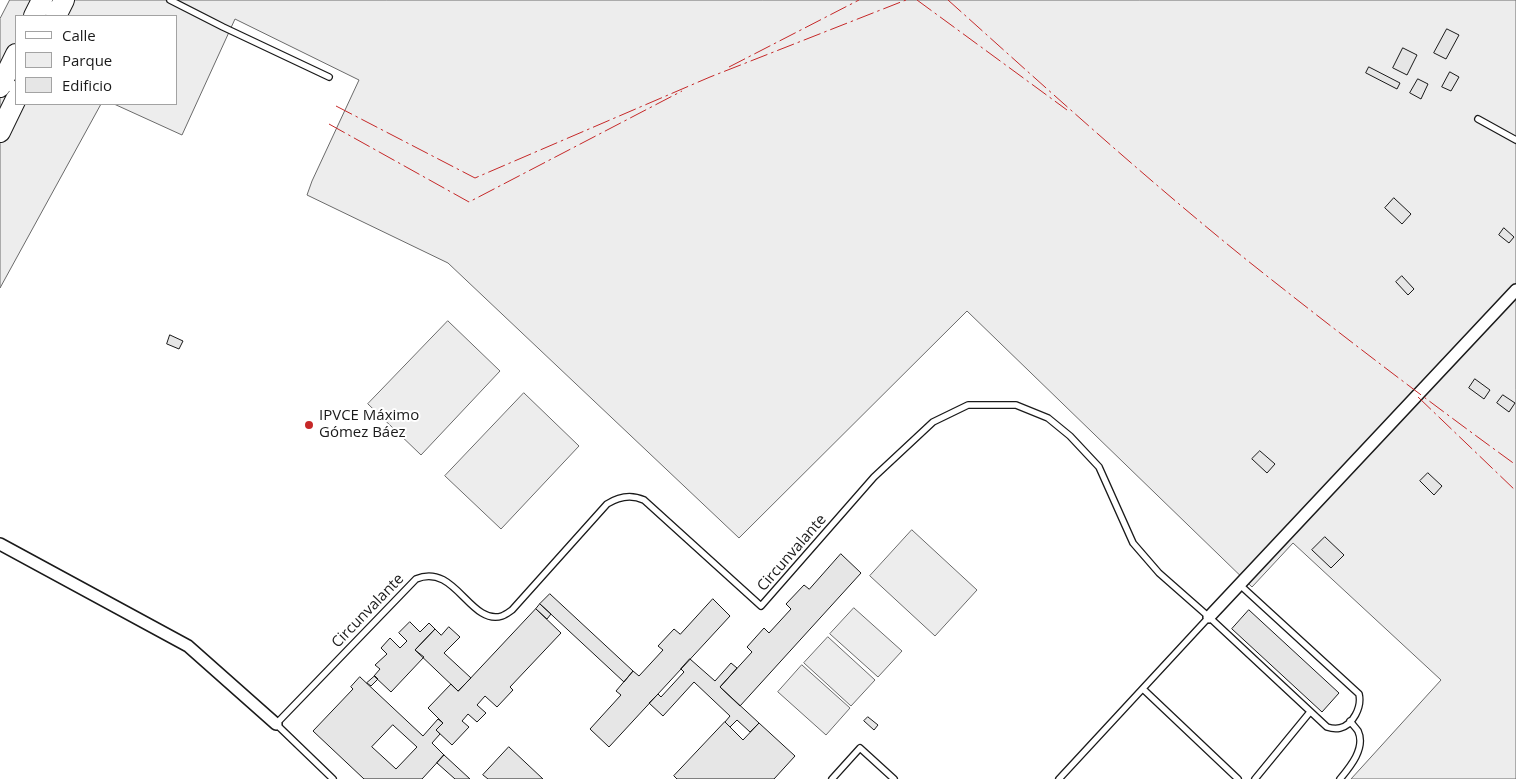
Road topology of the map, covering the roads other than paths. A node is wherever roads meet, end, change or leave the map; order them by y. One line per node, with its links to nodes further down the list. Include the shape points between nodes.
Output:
1 (42, 0): 4 (highway)
2 (64, 0): 5 (highway)
3 (170, 0): 7 (lane)
4 (34, 15)
5 (56, 15)
6 (15, 57): 8 (highway)
7 (329, 77)
8 (5, 84)
9 (15, 101): 11 (highway)
10 (1478, 119): 12 (lane)
11 (0, 132)
12 (1516, 140)
13 (1516, 290): 15 (street)
14 (0, 544): 20 (street, via 188,646)
15 (1240, 585): 16 (street); 19 (lane, via 1359,694 1359,710)
16 (1209, 617): 17 (lane); 18 (lane); 20 (lane, Circunvalante, via 1159,573 1133,543 1099,467 1070,436 1048,418 1016,404 968,405 933,422 874,477 761,606 644,500 635,496 615,499 512,610 501,617 489,616 478,610 436,576 425,575 416,579)
17 (1143, 689): 24 (lane); 25 (lane)
18 (1310, 712): 19 (lane, via 1327,728 1340,728); 26 (lane)
19 (1350, 721): 27 (lane, via 1358,732 1359,745 1355,762)
20 (276, 724): 21 (lane)
21 (333, 779)
22 (832, 779): 23 (lane, via 860,748)
23 (894, 779)
24 (1059, 779)
25 (1238, 779)
26 (1255, 779)
27 (1340, 779)

